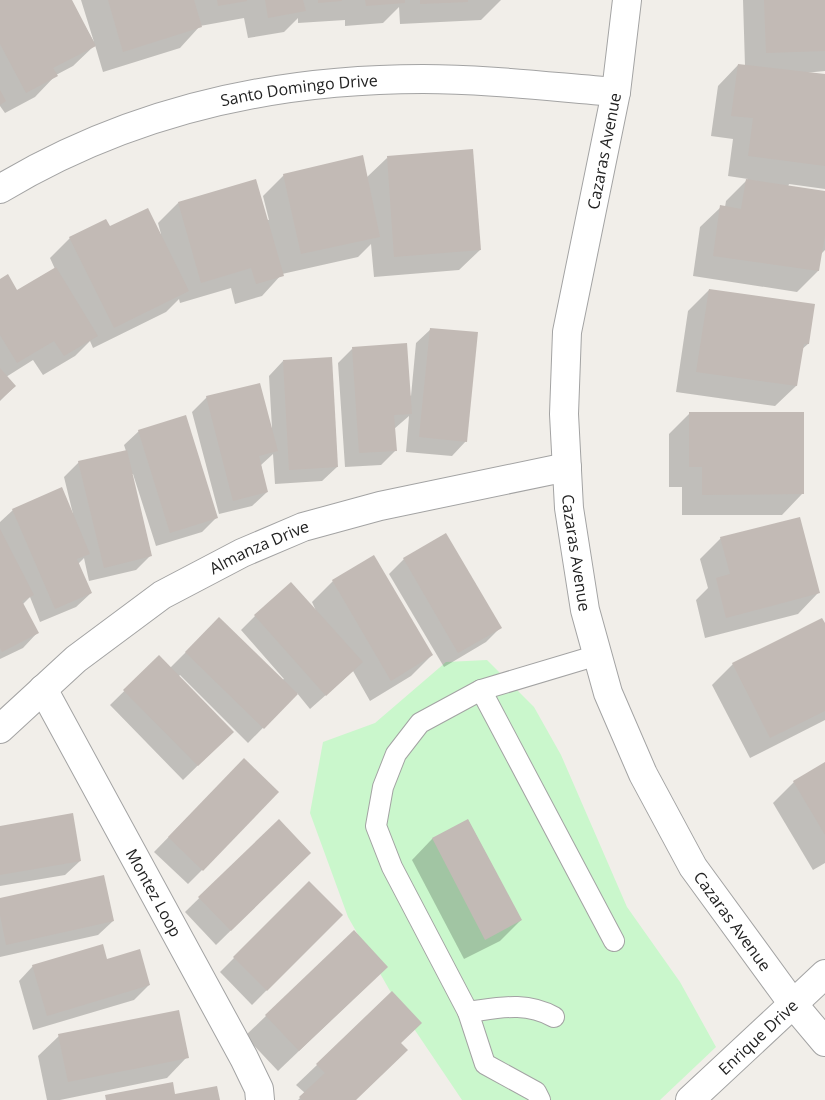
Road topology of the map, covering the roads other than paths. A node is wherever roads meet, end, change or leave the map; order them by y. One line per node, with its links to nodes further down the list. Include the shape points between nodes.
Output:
1 (627, 0): 2 (street, Cazaras Avenue)
2 (616, 92): 3 (street, Santo Domingo Drive, via 424,79 281,89 140,122 79,146); 4 (street, Cazaras Avenue, via 567,332)
3 (0, 189)
4 (566, 467): 5 (street, Cazaras Avenue, via 585,610); 6 (street, Almanza Drive, via 380,506 303,527 277,538 162,595 76,659)
5 (598, 655): 7 (lane); 11 (street, Cazaras Avenue, via 608,693 640,765 693,867)
6 (43, 689): 8 (street, Almanza Drive); 15 (street, Montez Loop, via 244,1058)
7 (481, 690): 9 (lane); 12 (lane, via 420,723 396,754 383,788 376,826 392,867)
8 (0, 729)
9 (614, 941)
10 (825, 974): 11 (street, Enrique Drive)
11 (793, 1004): 14 (street, Cazaras Avenue); 17 (street, Enrique Drive)
12 (468, 1012): 13 (lane, via 512,1006 538,1008); 16 (lane, via 486,1064 536,1092)
13 (554, 1017)
14 (825, 1042)
15 (260, 1100)
16 (540, 1100)
17 (690, 1100)

